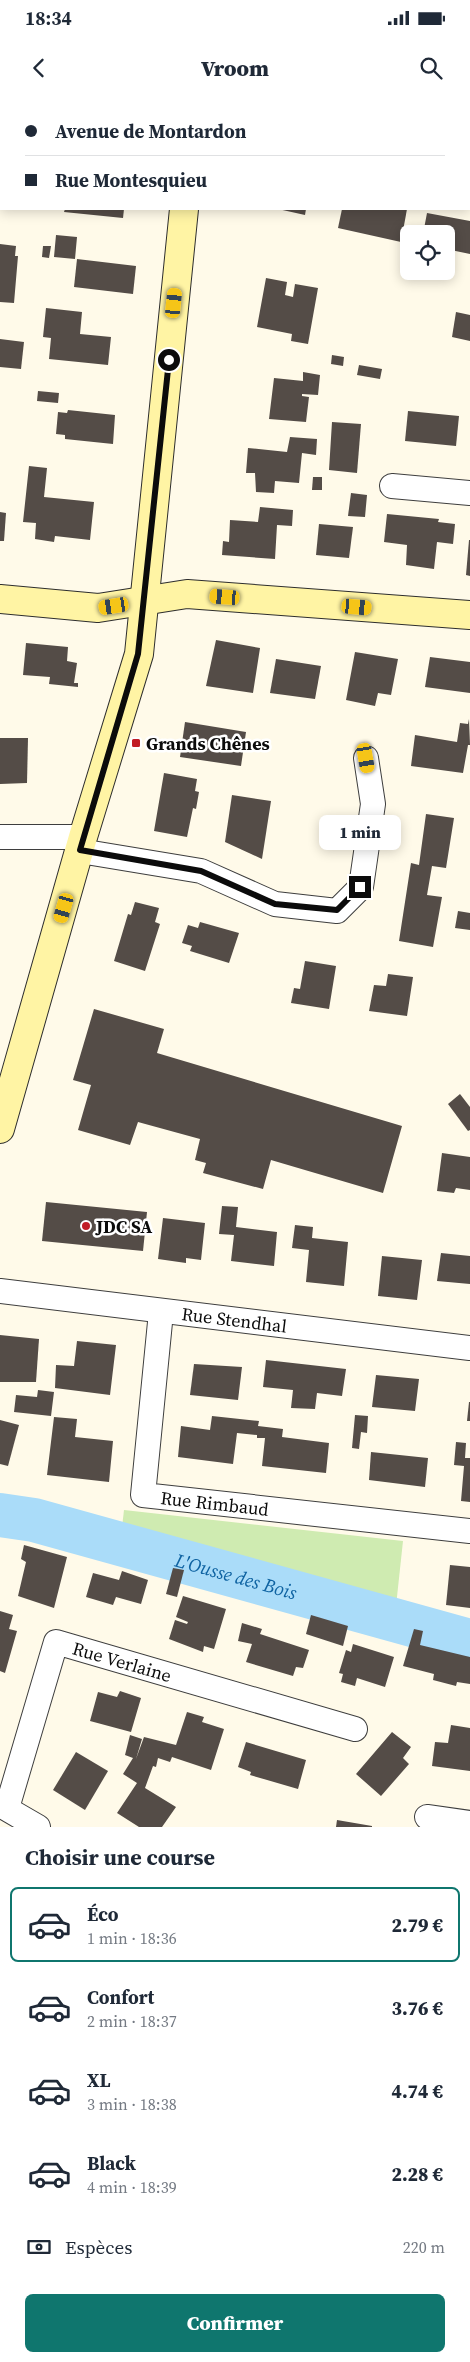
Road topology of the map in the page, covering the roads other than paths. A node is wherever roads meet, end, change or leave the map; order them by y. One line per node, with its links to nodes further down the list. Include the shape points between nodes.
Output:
1 (184, 210): 5 (street)
2 (392, 486): 3 (street)
3 (470, 493)
4 (0, 599): 5 (street, via 98,608)
5 (144, 602): 6 (street, via 187,594); 9 (street, via 138,654)
6 (470, 615)
7 (366, 758): 9 (street, via 373,804 360,887 337,910 275,904 201,871)
8 (0, 837): 9 (street)
9 (82, 844): 10 (street)
10 (5, 1092): 11 (street)
11 (0, 1129)
12 (0, 1291): 13 (street, Rue Stendhal)
13 (161, 1312): 14 (street, Rue Stendhal); 15 (street, Rue Rimbaud, via 143,1495)
14 (470, 1348)
15 (470, 1531)
16 (356, 1729): 17 (street, Rue Verlaine, via 56,1642)
17 (3, 1806): 20 (street)
18 (427, 1817): 19 (street)
19 (470, 1822)
20 (38, 1827)

